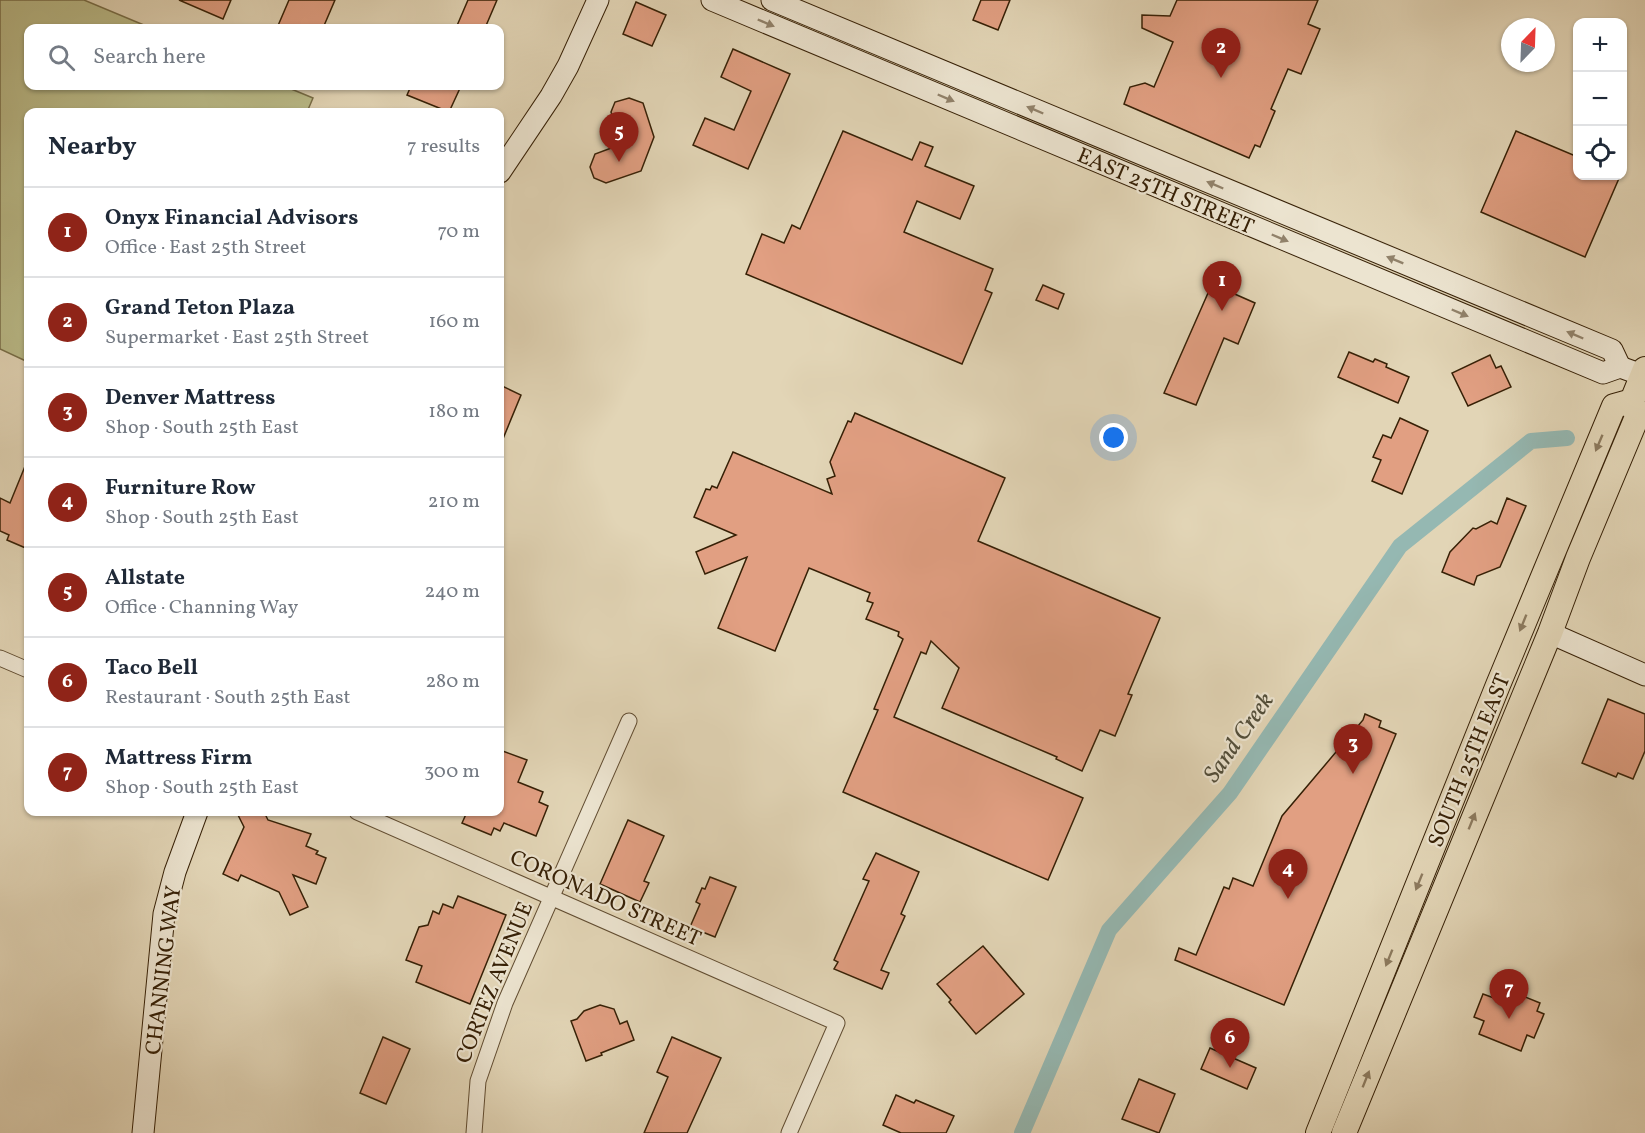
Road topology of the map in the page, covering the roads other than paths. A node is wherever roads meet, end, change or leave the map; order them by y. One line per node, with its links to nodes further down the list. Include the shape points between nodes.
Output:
1 (598, 0): 4 (street, via 568,66)
2 (712, 0): 5 (street, EAST 25TH STREET, one-way to 5, via 1603,373)
3 (772, 0): 5 (street, EAST 25TH STREET, one-way to 3, via 1612,350)
4 (504, 166)
5 (1636, 370): 6 (main road, SOUTH 25TH EAST)
6 (1632, 401): 7 (main road, SOUTH 25TH EAST, via 1637,417); 11 (main road, SOUTH 25TH EAST, one-way to 11, via 1614,406)
7 (1550, 633): 10 (street); 13 (main road, SOUTH 25TH EAST)
8 (0, 658): 9 (street)
9 (24, 668)
10 (1645, 675)
11 (1498, 685): 13 (main road, via 1509,694 1499,724); 17 (main road, SOUTH 25TH EAST, one-way to 17)
12 (629, 721): 16 (street, CORTEZ AVENUE)
13 (1501, 751): 18 (main road, SOUTH 25TH EAST, one-way to 13)
14 (196, 816): 19 (street, CHANNING WAY, via 164,914)
15 (366, 816): 16 (street, CORONADO STREET)
16 (551, 897): 20 (street, CORTEZ AVENUE, via 486,1053 478,1081); 21 (street, CORONADO STREET, via 837,1023)
17 (1373, 998): 18 (main road); 22 (main road, SOUTH 25TH EAST)
18 (1395, 1007): 23 (main road, SOUTH 25TH EAST, one-way to 18)
19 (143, 1133)
20 (474, 1133)
21 (789, 1133)
22 (1318, 1133)
23 (1344, 1133)

